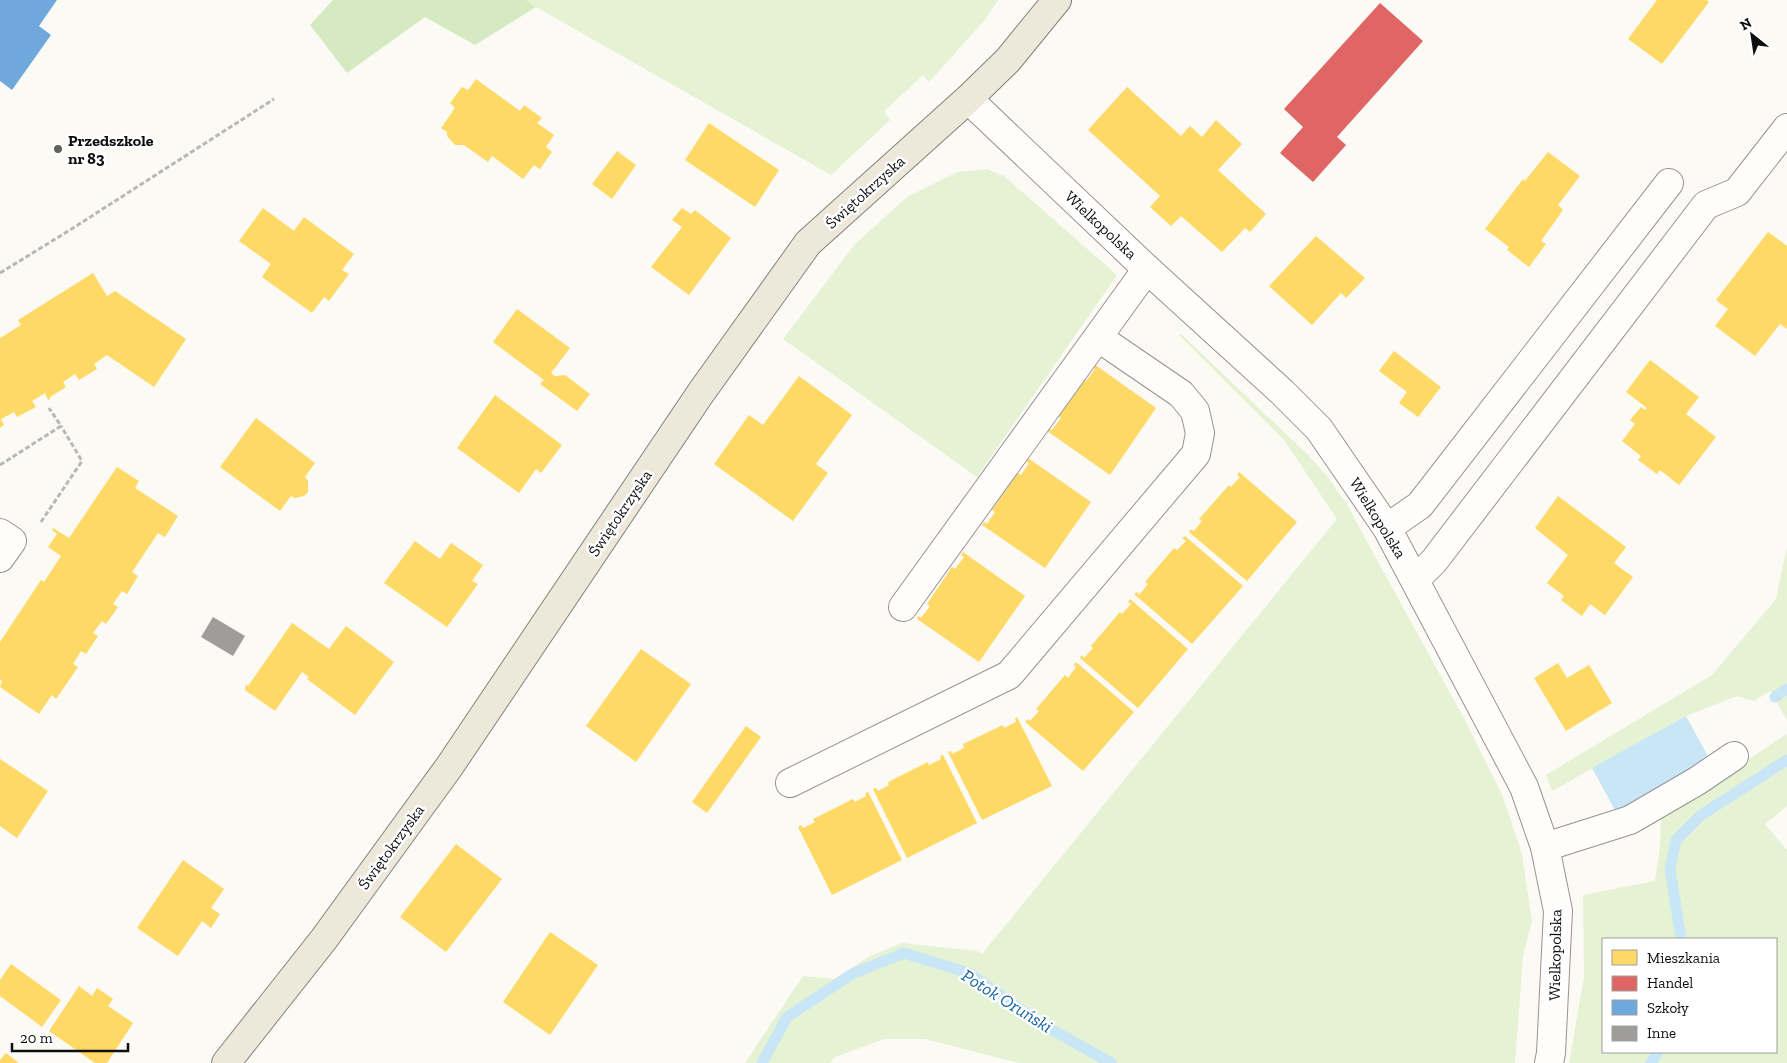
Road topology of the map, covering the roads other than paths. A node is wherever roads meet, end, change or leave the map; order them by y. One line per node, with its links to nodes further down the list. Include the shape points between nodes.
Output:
1 (1057, 0): 2 (main road, Świętokrzyska, via 1008,60)
2 (968, 99): 5 (street, Wielkopolska); 13 (main road, Świętokrzyska, via 808,244 700,394 449,767 324,939)
3 (1787, 128): 8 (street, via 1737,192 1706,205 1430,566)
4 (1669, 183): 7 (street, via 1420,505)
5 (1147, 269): 6 (street); 7 (street, Wielkopolska, via 1319,428)
6 (1099, 338): 9 (street); 11 (street, via 1181,394 1194,411 1200,433 1196,454 1009,675)
7 (1387, 528): 8 (street, Wielkopolska)
8 (1415, 580): 12 (street, Wielkopolska, via 1524,787)
9 (903, 607)
10 (1734, 756): 12 (street, via 1630,820)
11 (790, 783)
12 (1545, 847): 14 (street, Wielkopolska, via 1558,911)
13 (226, 1063)
14 (1549, 1063)

